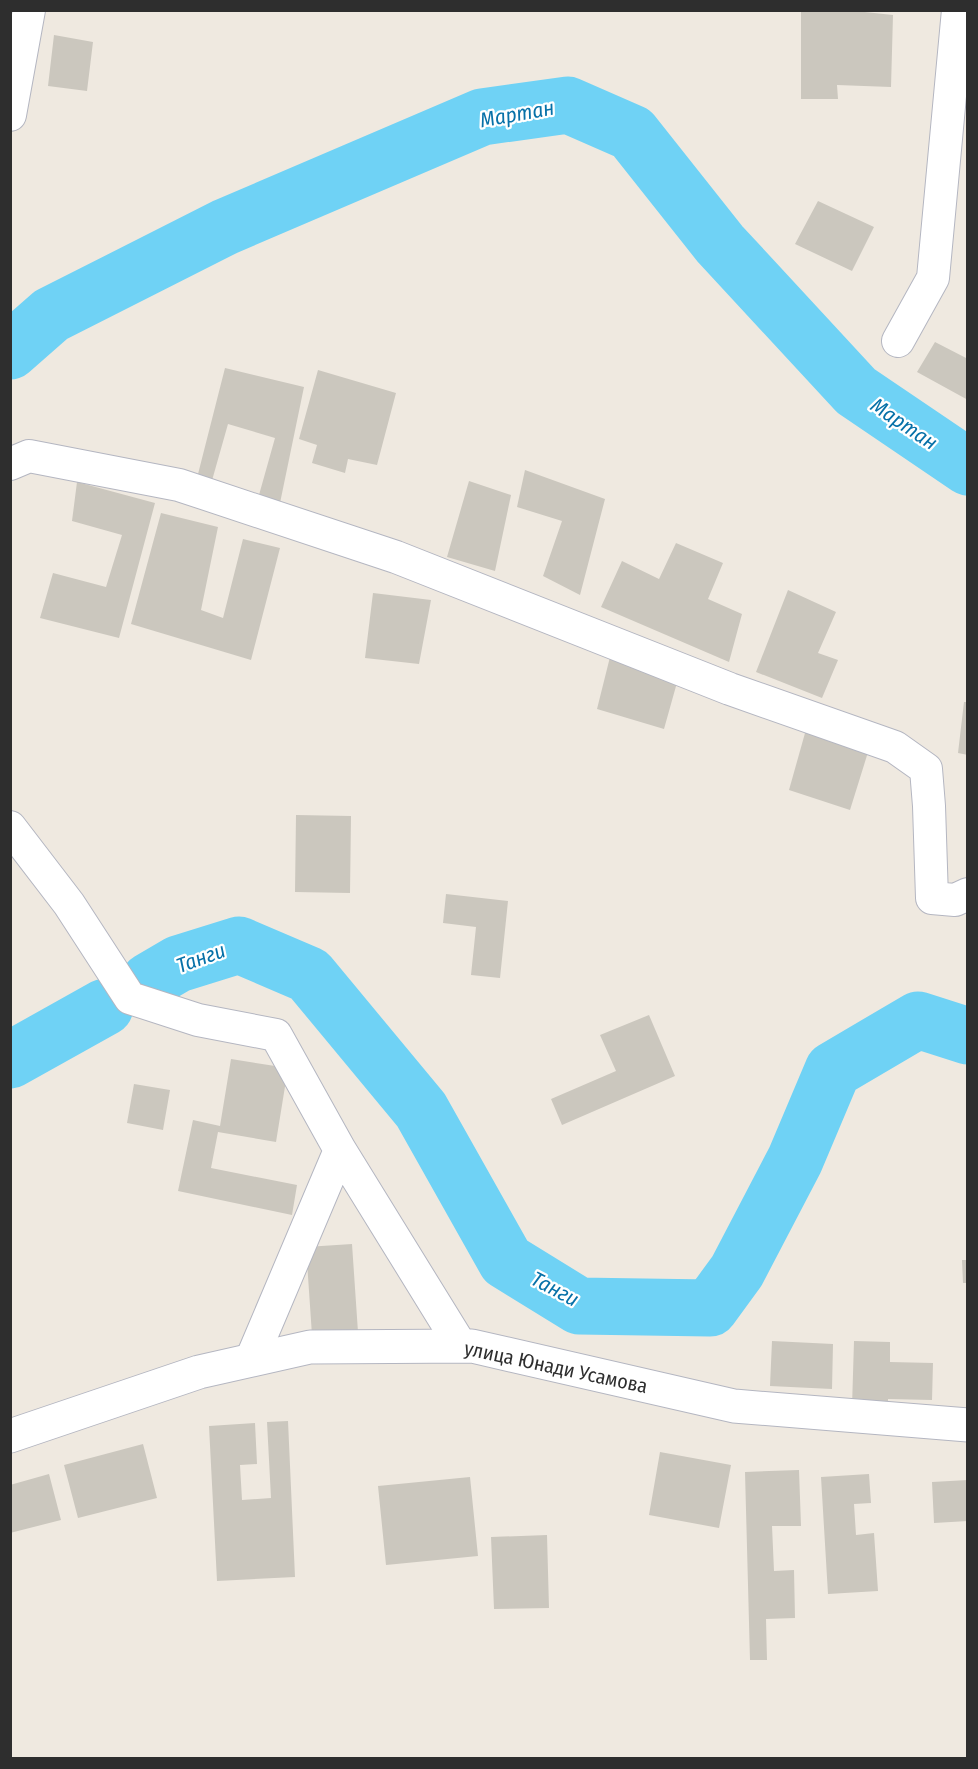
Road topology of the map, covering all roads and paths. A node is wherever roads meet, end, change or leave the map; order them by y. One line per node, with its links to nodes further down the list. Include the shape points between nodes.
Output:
1 (28, 10): 3 (street)
2 (958, 10): 4 (street, via 933,278)
3 (10, 115)
4 (898, 341)
5 (10, 464): 7 (street, via 29,456 179,485 396,556 730,689 895,747 926,769 932,898 955,900)
6 (10, 827): 8 (street, via 69,904 130,998 198,1020 276,1035)
7 (968, 894)
8 (340, 1150): 9 (street); 10 (street)
9 (460, 1346): 10 (street, улица Юнади Усамова, via 310,1347); 11 (street, улица Юнади Усамова, via 734,1406)
10 (252, 1360): 12 (street, улица Юнади Усамова, via 199,1372)
11 (968, 1425)
12 (10, 1436)

